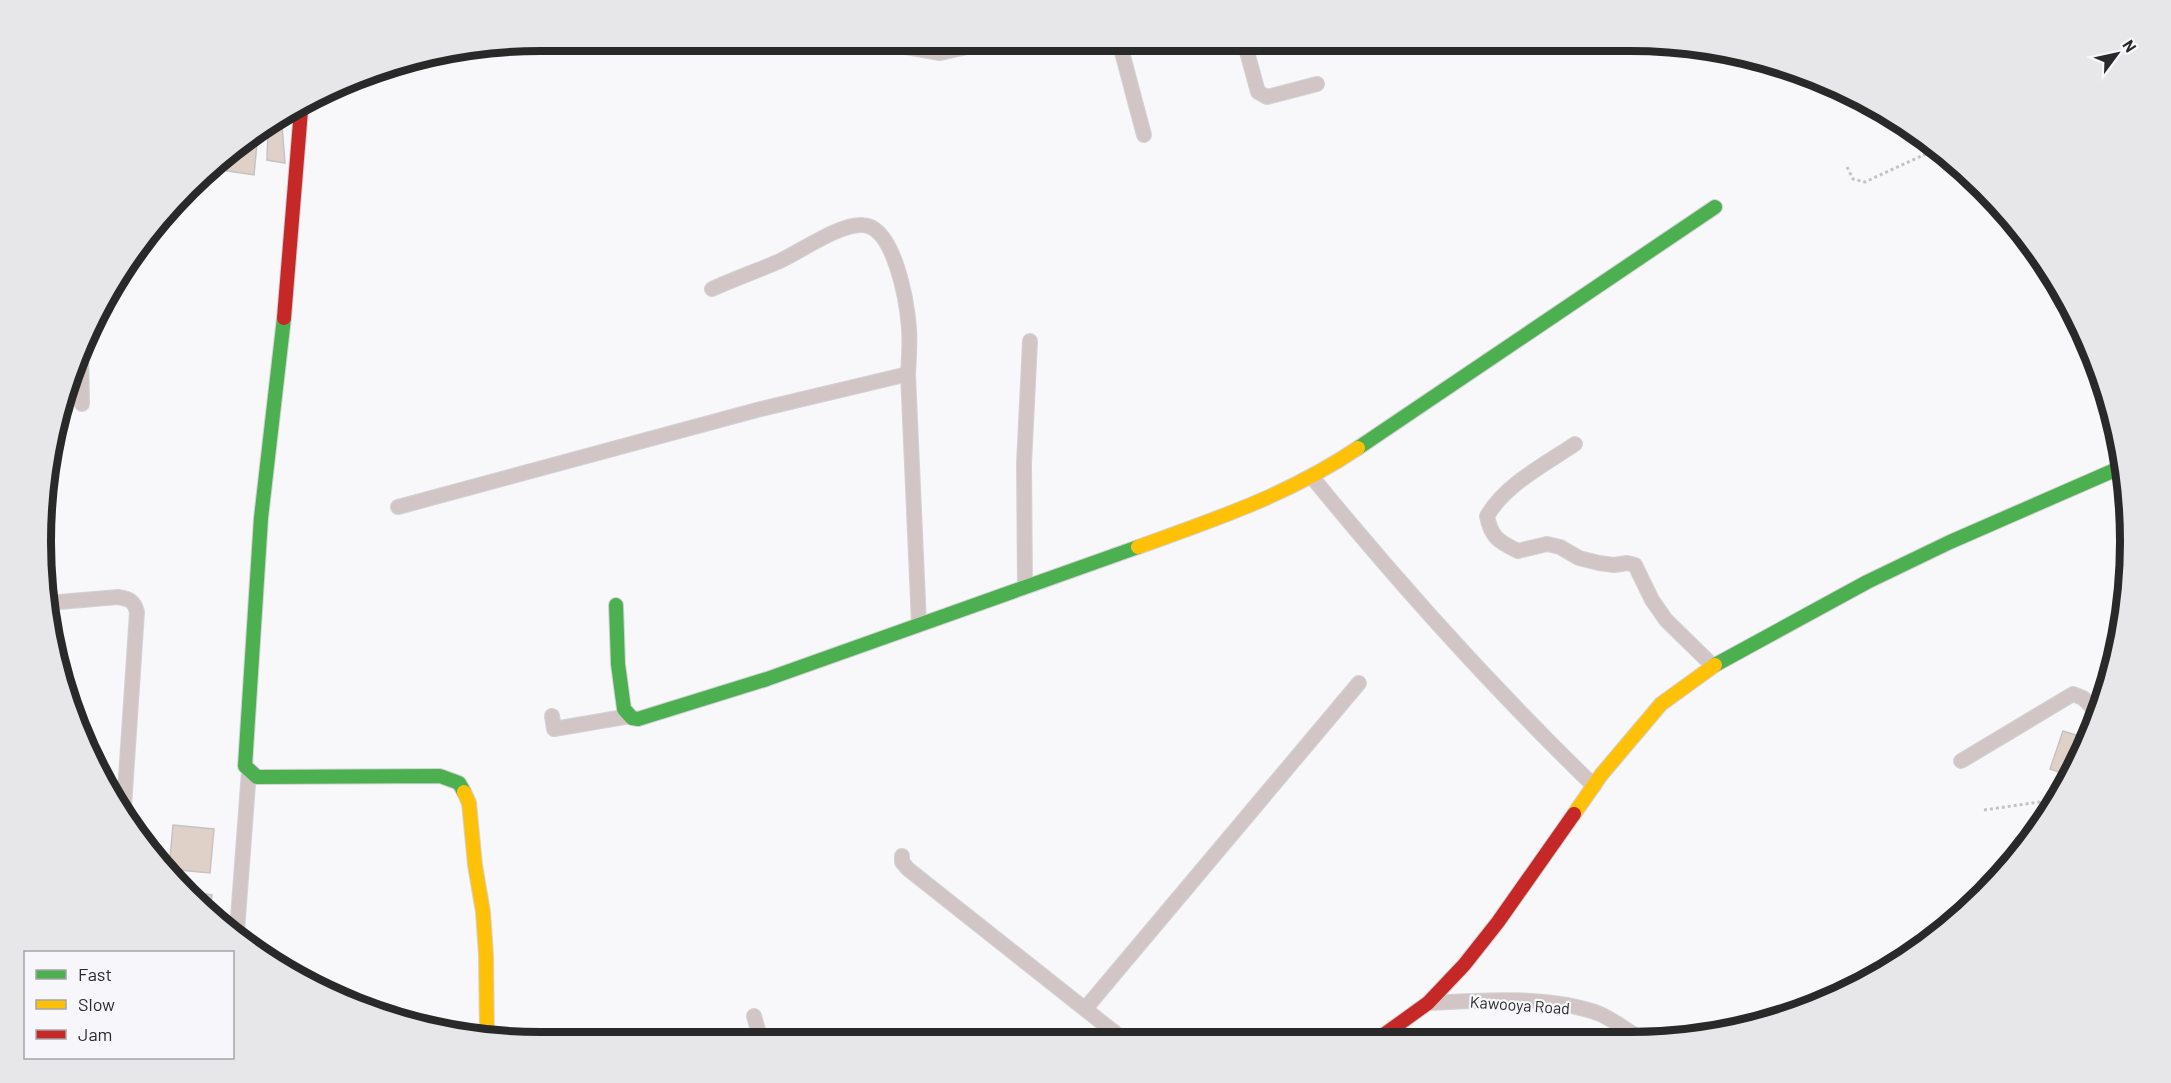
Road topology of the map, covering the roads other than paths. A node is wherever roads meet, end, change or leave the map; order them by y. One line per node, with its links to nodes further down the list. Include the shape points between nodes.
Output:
1 (929, 51): 2 (street)
2 (949, 51)
3 (1122, 51): 7 (street)
4 (1247, 51): 5 (street, via 1262,96)
5 (1317, 84)
6 (301, 115): 28 (street, via 261,518 245,754)
7 (1144, 135)
8 (1715, 207): 16 (street)
9 (712, 289): 12 (street, via 838,231 861,224 869,226 885,238 904,291 909,328)
10 (1030, 341): 18 (street, via 1024,464)
11 (81, 372): 13 (street)
12 (908, 374): 17 (street, via 757,410); 21 (street)
13 (82, 404)
14 (1575, 444): 22 (street, via 1504,493 1487,516 1488,526 1496,538 1518,551 1547,544 1589,561 1635,565 1666,620)
15 (2115, 470): 22 (street, via 1888,572)
16 (1312, 477): 18 (street, via 1242,510); 29 (street, via 1426,609)
17 (398, 507)
18 (1025, 586): 21 (street)
19 (55, 602): 30 (street, via 118,597 134,602 137,612)
20 (616, 605): 26 (street, via 618,664 624,709)
21 (919, 624): 26 (street, via 647,717)
22 (1713, 666): 29 (street, via 1661,704)
23 (1359, 683): 34 (street)
24 (2091, 706): 27 (street, via 2073,694)
25 (552, 716): 26 (street, via 554,729)
26 (630, 716)
27 (1961, 761)
28 (249, 771): 32 (street); 36 (street, via 257,777 440,776 459,783 470,803 483,912)
29 (1594, 786): 33 (street, via 1498,922)
30 (125, 799)
31 (902, 856): 34 (street, via 908,869)
32 (237, 926)
33 (1428, 1003): 39 (street); 40 (street, Kawooya Road, via 1479,1000 1560,1004 1600,1015)
34 (1085, 1009): 38 (street)
35 (754, 1016): 37 (street)
36 (487, 1029)
37 (758, 1032)
38 (1115, 1032)
39 (1388, 1032)
40 (1630, 1032)

